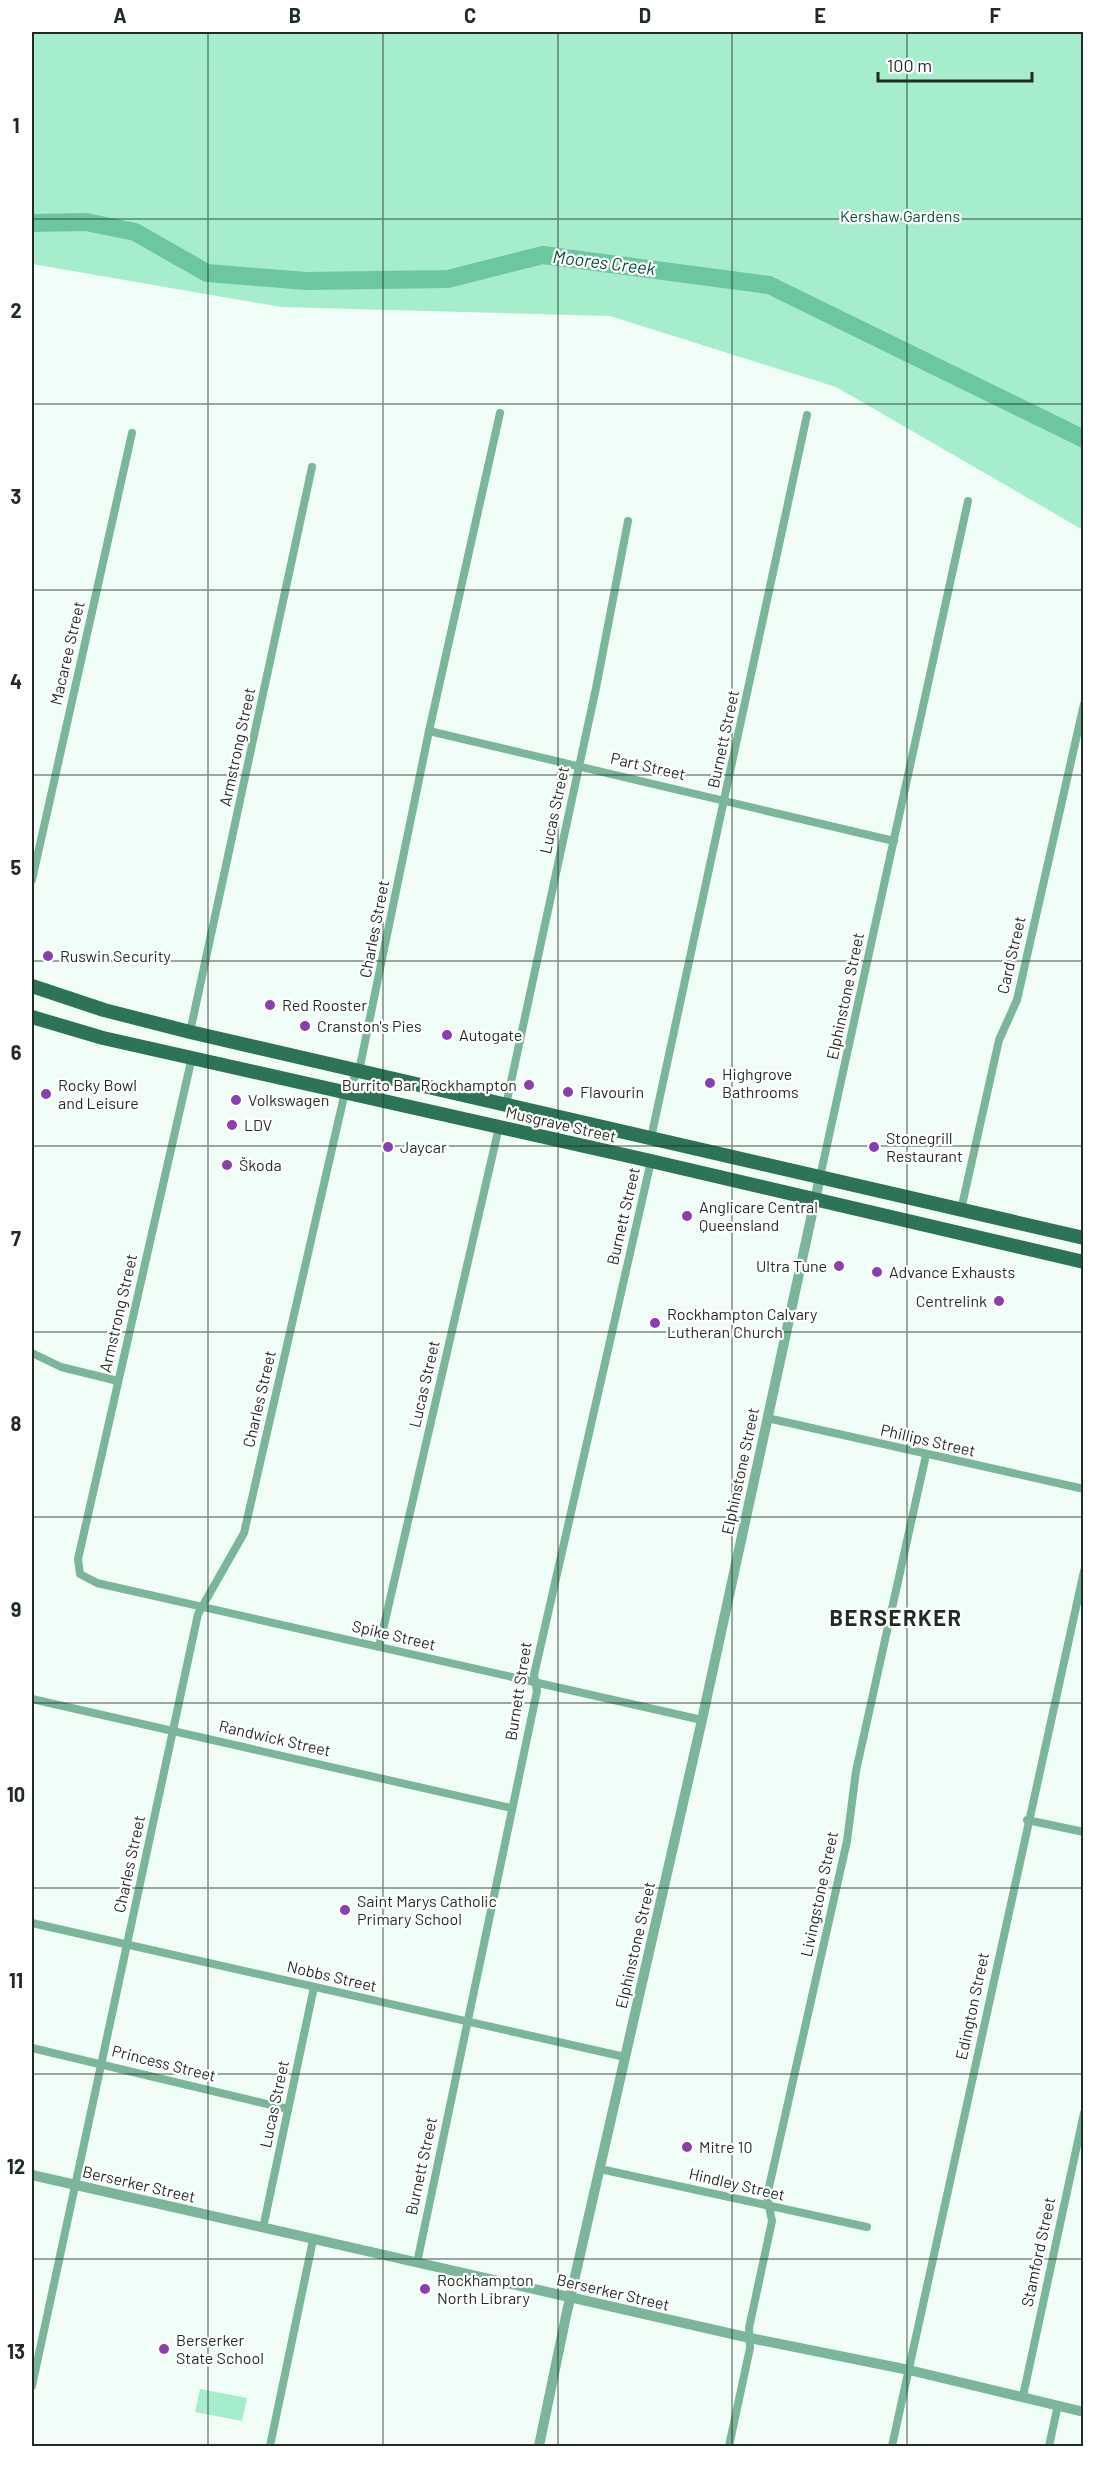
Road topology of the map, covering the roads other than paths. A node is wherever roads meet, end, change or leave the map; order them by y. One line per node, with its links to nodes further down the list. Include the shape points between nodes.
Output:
1 (500, 413): 8 (street, Charles Street)
2 (807, 415): 10 (street, Burnett Street)
3 (132, 433): 12 (street, Macaree Street)
4 (312, 467): 15 (street, Armstrong Street)
5 (968, 501): 11 (street, Elphinstone Street)
6 (628, 521): 9 (street, Lucas Street)
7 (1083, 704): 25 (street, Card Street, via 1017,1000 999,1040)
8 (429, 730): 9 (street, Part Street); 17 (street, Charles Street)
9 (579, 765): 10 (street, Part Street); 19 (street, Lucas Street)
10 (725, 800): 11 (street, Part Street); 21 (street, Burnett Street)
11 (894, 841): 23 (street, Elphinstone Street)
12 (32, 880)
13 (35, 988): 15 (main road, Musgrave Street)
14 (32, 1017): 16 (main road, Musgrave Street, via 63,1028)
15 (190, 1032): 17 (main road, Musgrave Street)
16 (192, 1057): 18 (main road, Musgrave Street); 29 (street, Armstrong Street)
17 (359, 1071): 18 (street, Charles Street); 19 (main road, Musgrave Street)
18 (345, 1092): 20 (main road, Musgrave Street); 35 (street, Charles Street, via 244,1533)
19 (506, 1105): 21 (main road, Musgrave Street)
20 (499, 1127): 22 (main road, Musgrave Street); 36 (street, Lucas Street)
21 (651, 1138): 23 (main road, Musgrave Street)
22 (651, 1161): 24 (main road, Musgrave Street); 37 (street, Burnett Street)
23 (820, 1177): 24 (street, Elphinstone Street); 25 (main road, Musgrave Street)
24 (815, 1201): 27 (main road, Musgrave Street); 30 (street, Elphinstone Street)
25 (961, 1210): 26 (main road, Musgrave Street)
26 (1083, 1238)
27 (1083, 1262)
28 (32, 1353): 29 (street, via 60,1367)
29 (118, 1381): 34 (street, Armstrong Street, via 78,1559)
30 (766, 1418): 31 (street, Phillips Street); 39 (street, Elphinstone Street)
31 (926, 1455): 32 (street, Phillips Street); 56 (street, Livingstone Street, via 856,1771 847,1841 767,2196)
32 (1083, 1489)
33 (1083, 1571): 42 (street, Edington Street)
34 (80, 1574): 35 (street, Spike Street, via 97,1583)
35 (203, 1606): 36 (street, Spike Street); 40 (street, Charles Street)
36 (379, 1647): 37 (street, Spike Street)
37 (535, 1683): 39 (street, Spike Street); 41 (street, Burnett Street, via 537,1691)
38 (32, 1699): 40 (street, Randwick Street)
39 (702, 1720): 49 (street, Elphinstone Street)
40 (173, 1730): 41 (street, Randwick Street); 45 (street, Charles Street)
41 (511, 1808): 47 (street, Burnett Street)
42 (1028, 1820): 43 (street); 63 (street, Edington Street)
43 (1083, 1832)
44 (32, 1923): 45 (street, Nobbs Street)
45 (127, 1944): 46 (street, Nobbs Street); 50 (street, Charles Street)
46 (314, 1987): 47 (street, Nobbs Street); 51 (street, Lucas Street)
47 (466, 2022): 49 (street, Nobbs Street); 60 (street, Burnett Street)
48 (32, 2048): 50 (street, Princess Street)
49 (625, 2057): 53 (street, Elphinstone Street)
50 (102, 2063): 51 (street, Princess Street); 55 (street, Charles Street)
51 (288, 2109): 57 (street, Lucas Street)
52 (1083, 2114): 66 (street, Stamford Street)
53 (600, 2169): 56 (street, Hindley Street); 61 (street, Elphinstone Street)
54 (32, 2175): 55 (street, Berserker Street)
55 (75, 2185): 57 (street, Berserker Street); 64 (street, Charles Street)
56 (769, 2207): 58 (street, Hindley Street); 62 (street, Livingstone Street, via 772,2220)
57 (263, 2228): 59 (street, Berserker Street)
58 (867, 2228)
59 (313, 2240): 60 (street, Berserker Street); 69 (street)
60 (417, 2263): 61 (street, Berserker Street)
61 (571, 2298): 62 (street, Berserker Street); 70 (street, Elphinstone Street)
62 (750, 2338): 63 (street, Berserker Street); 71 (street, Livingstone Street)
63 (909, 2370): 66 (street, Berserker Street); 72 (street, Edington Street)
64 (33, 2371): 65 (street, Charles Street)
65 (32, 2386)
66 (1023, 2396): 67 (street, Berserker Street)
67 (1058, 2405): 68 (street, Berserker Street); 73 (street)
68 (1083, 2412)
69 (270, 2446)
70 (539, 2446)
71 (729, 2446)
72 (892, 2446)
73 (1049, 2446)

